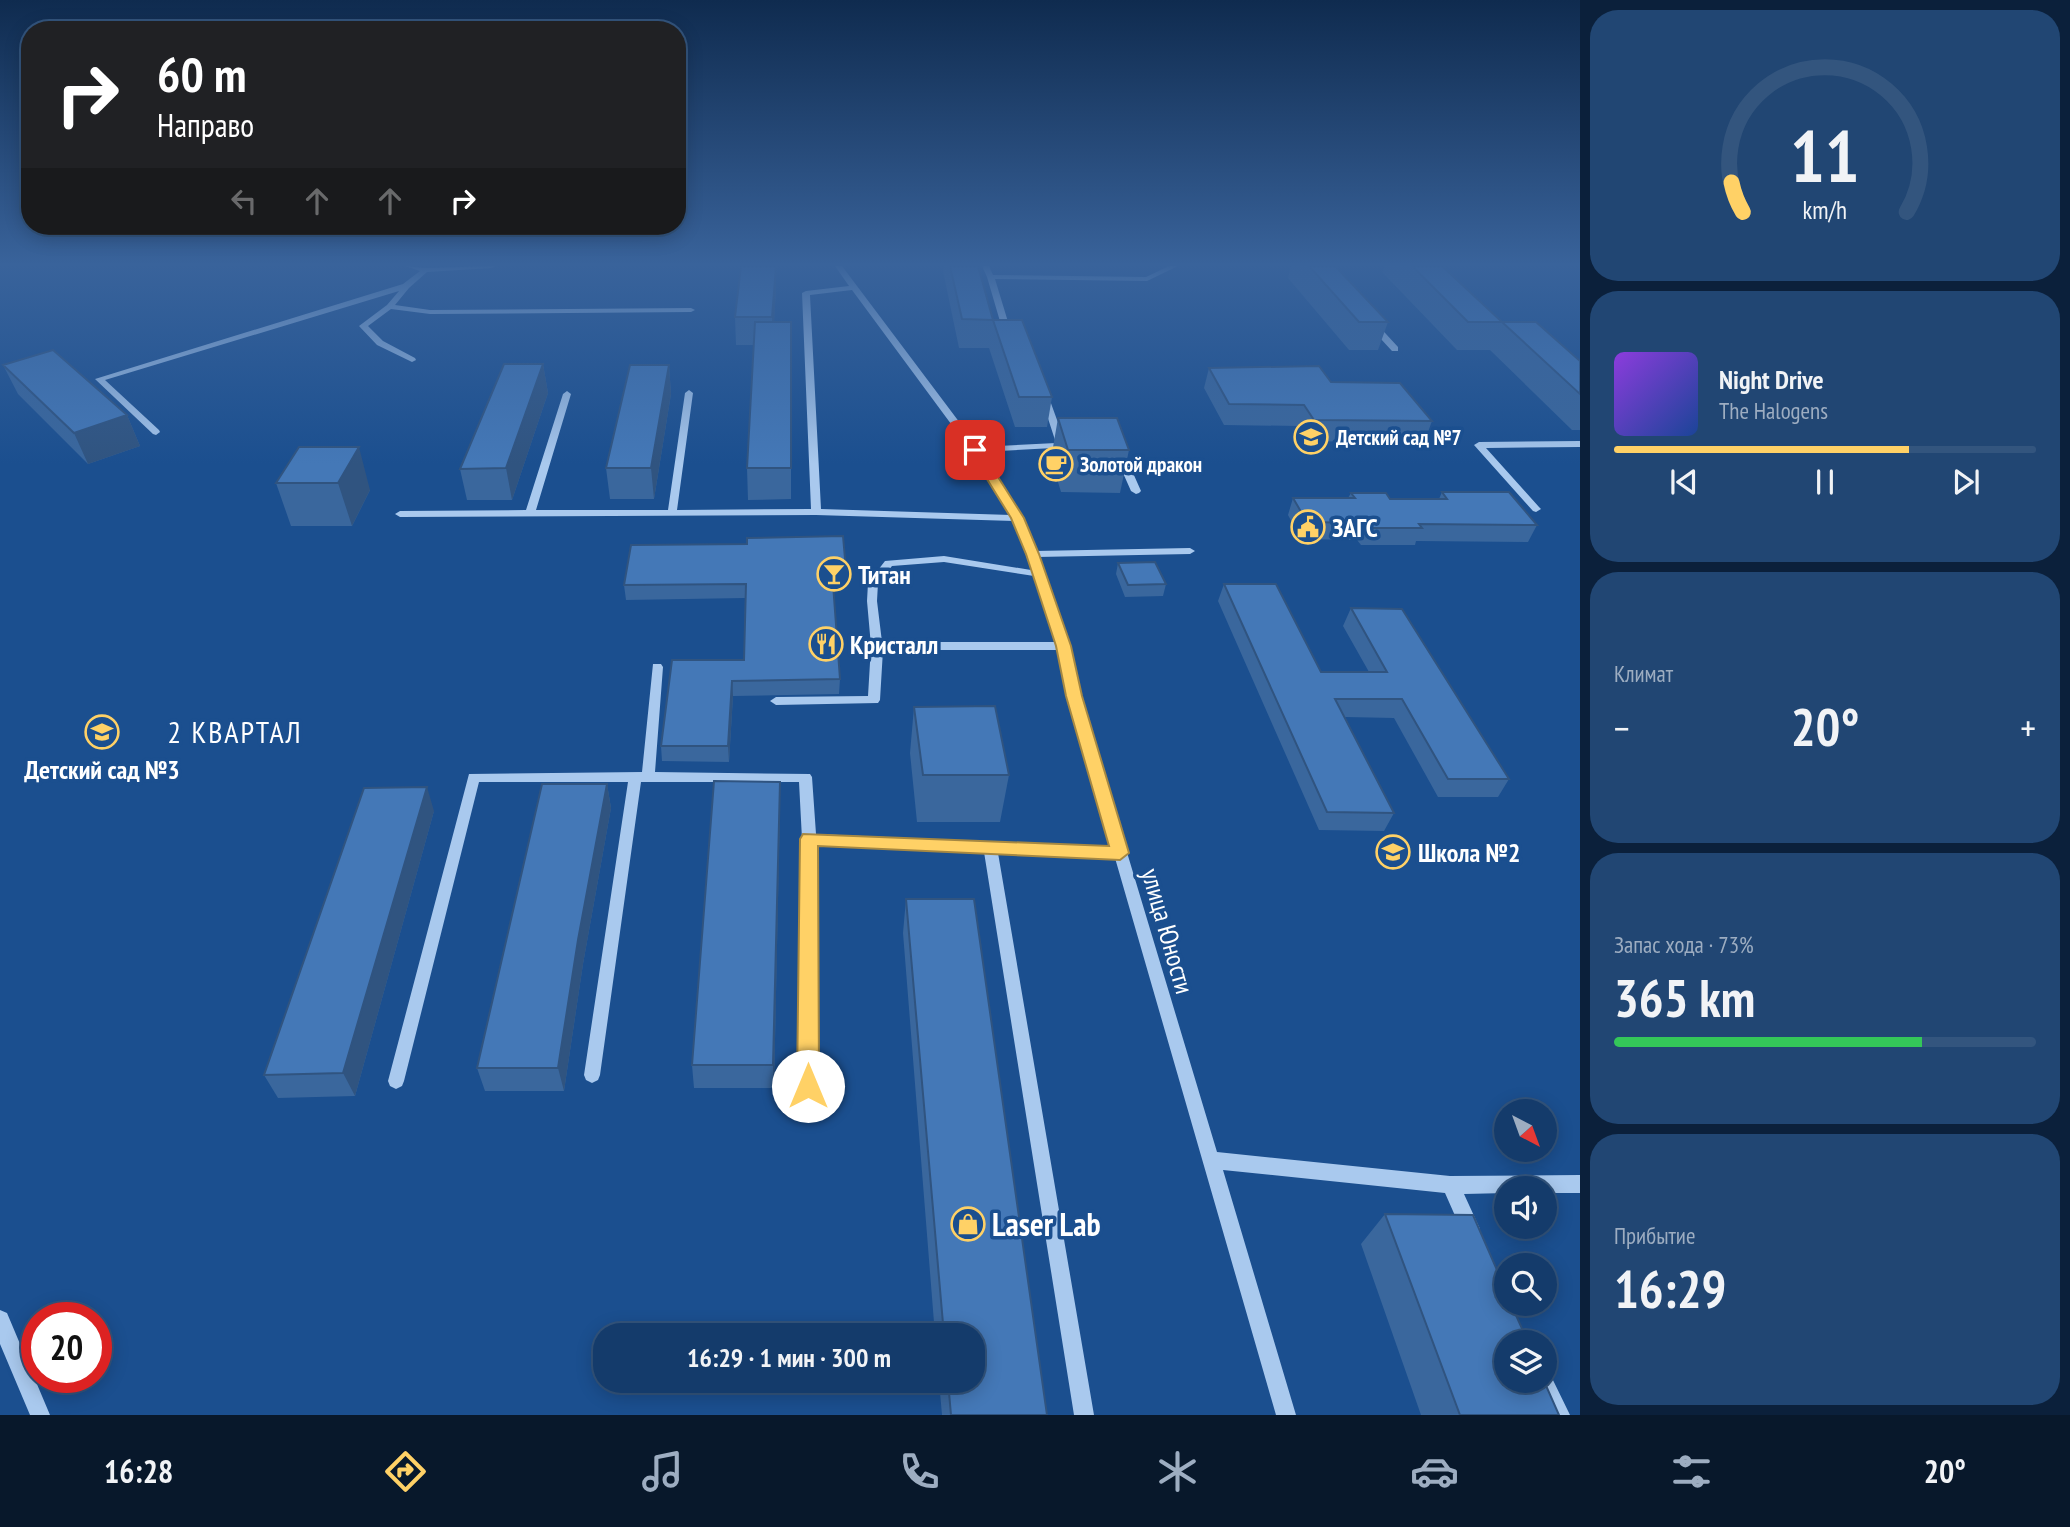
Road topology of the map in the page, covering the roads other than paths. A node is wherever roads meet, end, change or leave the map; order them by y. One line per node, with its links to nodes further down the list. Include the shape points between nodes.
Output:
1 (254, 332): 13 (street, via 99,379)
2 (369, 332): 9 (street)
3 (808, 332): 21 (lane)
4 (888, 332): 18 (street, улица Юности)
5 (1007, 332): 7 (street)
6 (1380, 332): 8 (street)
7 (1017, 339)
8 (1395, 349)
9 (412, 360)
10 (1040, 381): 15 (street)
11 (689, 393): 23 (street)
12 (566, 394): 22 (street)
13 (156, 432)
14 (1580, 444): 20 (street, via 1479,445)
15 (1062, 445): 16 (street); 18 (street)
16 (1075, 445)
17 (1115, 445): 19 (street)
18 (975, 450): 25 (street, улица Юности)
19 (1136, 491)
20 (1536, 509)
21 (816, 512): 23 (street); 25 (street)
22 (530, 513): 23 (street); 24 (street)
23 (672, 513)
24 (400, 514)
25 (1018, 518): 27 (street, улица Юности)
26 (1190, 551): 27 (street)
27 (1033, 554): 28 (street, улица Юности)
28 (1039, 574): 29 (street, via 944,559 889,563 873,583); 30 (street, улица Юности)
29 (877, 646): 30 (street); 32 (street, via 874,700)
30 (1064, 646): 36 (street, улица Юности)
31 (657, 667): 33 (street)
32 (776, 701)
33 (641, 778): 34 (street, via 805,777); 37 (street); 38 (street, via 474,777)
34 (809, 839): 35 (street); 39 (street)
35 (989, 849): 36 (street); 47 (street)
36 (1120, 853): 40 (street, улица Юности)
37 (592, 1075)
38 (396, 1081)
39 (808, 1086)
40 (1210, 1160): 42 (lane); 48 (street, улица Юности)
41 (1580, 1184): 42 (lane)
42 (1450, 1185): 43 (street)
43 (1479, 1244)
44 (0, 1320): 46 (street)
45 (1550, 1393): 49 (street)
46 (40, 1415)
47 (1084, 1415)
48 (1286, 1415)
49 (1560, 1415)

